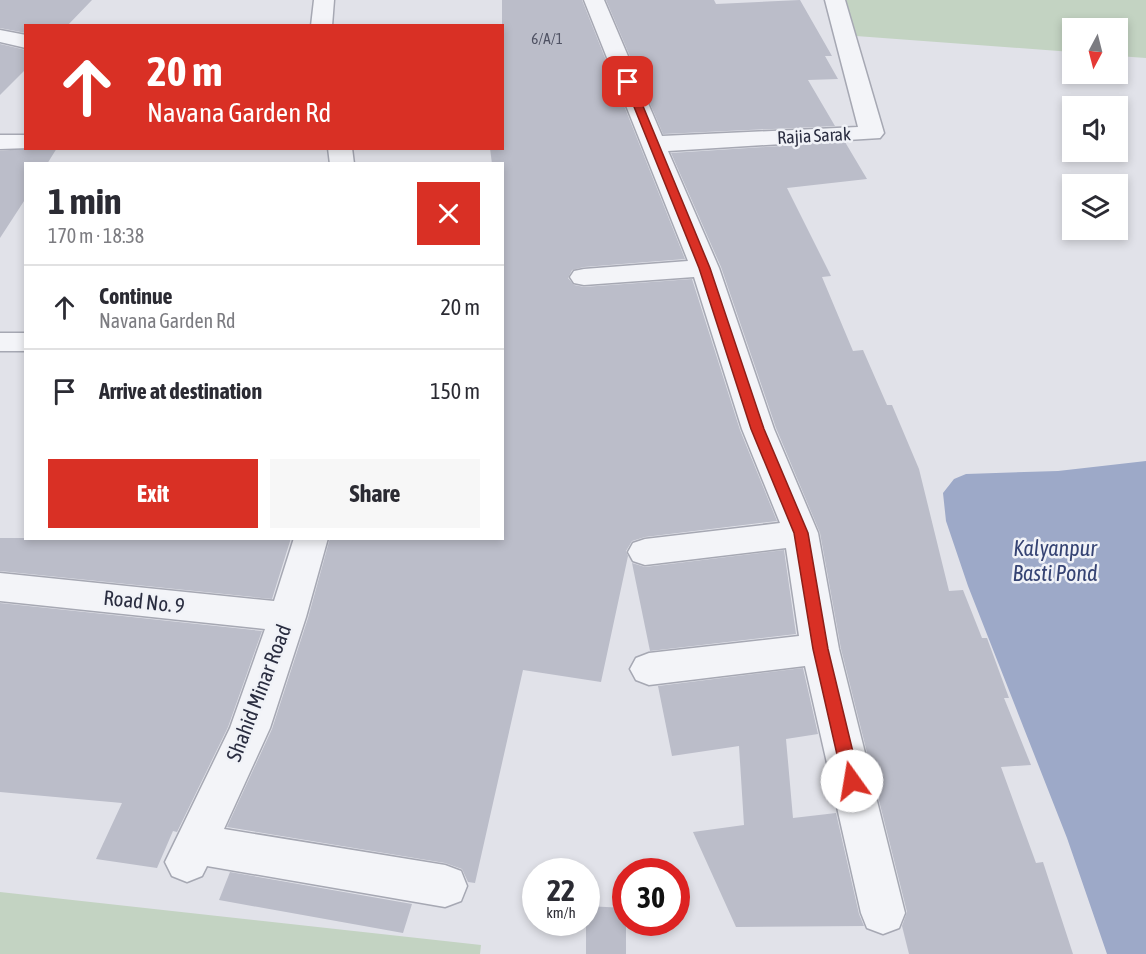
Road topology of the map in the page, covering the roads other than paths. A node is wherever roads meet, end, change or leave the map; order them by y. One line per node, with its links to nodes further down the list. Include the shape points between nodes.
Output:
1 (324, 0): 4 (street)
2 (594, 0): 9 (street)
3 (835, 0): 9 (street, Rajia Sarak, via 872,132)
4 (321, 24)
5 (0, 36): 6 (street)
6 (24, 42)
7 (0, 142): 8 (street)
8 (24, 142)
9 (654, 144): 10 (street)
10 (705, 268): 11 (street); 14 (street, via 758,429)
11 (585, 277)
12 (0, 342): 13 (street)
13 (24, 342)
14 (801, 533): 16 (street); 19 (street)
15 (310, 540): 18 (street, Shahid Minar Road)
16 (645, 552)
17 (0, 587): 18 (street, Road No. 9)
18 (288, 617): 21 (street, Shahid Minar Road, via 250,728 191,853)
19 (820, 649): 20 (street); 22 (street)
20 (649, 669)
21 (445, 886)
22 (883, 913)

